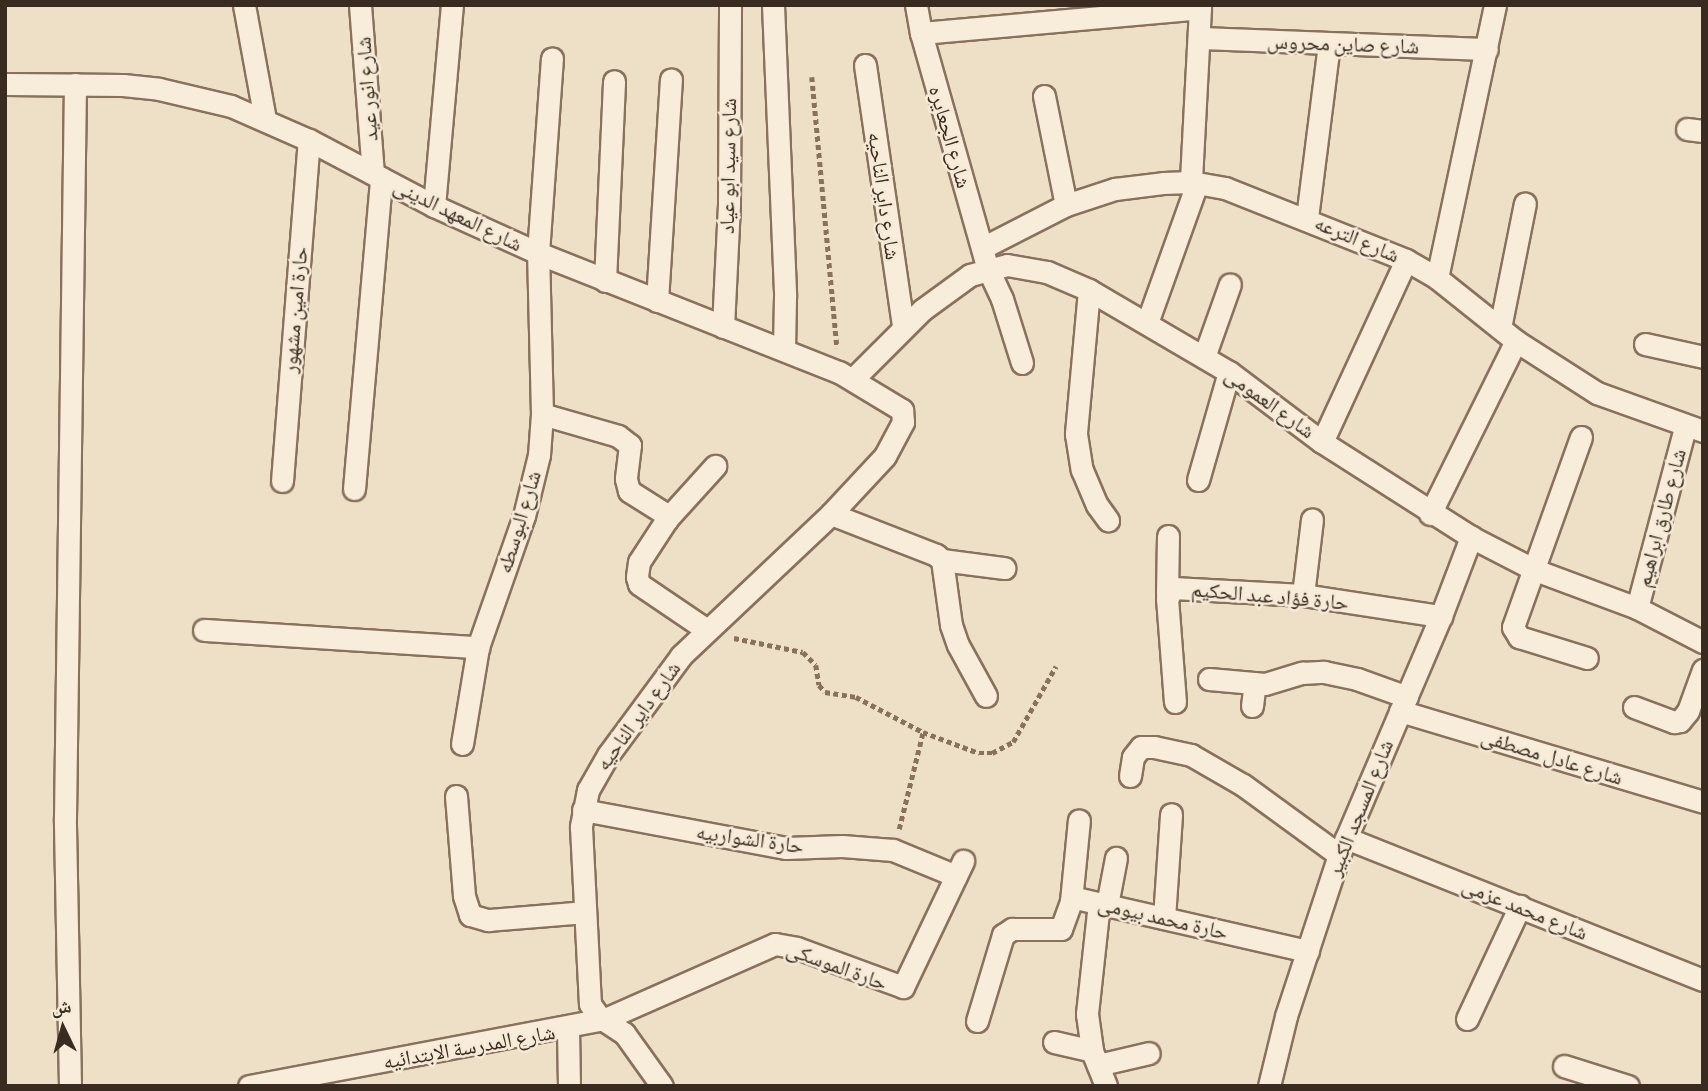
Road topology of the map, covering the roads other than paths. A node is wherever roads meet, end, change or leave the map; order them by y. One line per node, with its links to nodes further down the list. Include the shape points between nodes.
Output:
1 (244, 5): 19 (street)
2 (360, 5): 21 (street, شارع انور عيد)
3 (452, 5): 25 (street)
4 (730, 5): 37 (street, شارع سيد ابو عياد)
5 (773, 5): 41 (street)
6 (916, 5): 8 (street, شارع الجعايره)
7 (1495, 5): 11 (street)
8 (921, 33): 9 (street, via 1200,8); 27 (street, شارع الجعايره)
9 (1199, 38): 10 (street, شارع صاين محروس); 22 (street)
10 (1329, 43): 11 (street, شارع صاين محروس); 26 (street)
11 (1487, 49): 31 (street)
12 (552, 59): 28 (street, شارع البوسطه)
13 (865, 65): 38 (street, شارع داير الناحيه)
14 (671, 79): 35 (street)
15 (614, 82): 32 (street)
16 (5, 84): 17 (street, شارع المعهد الدينى)
17 (75, 84): 19 (street, شارع المعهد الدينى, via 159,89); 109 (street, via 65,818)
18 (1044, 96): 24 (street)
19 (265, 119): 20 (street, شارع المعهد الدينى)
20 (309, 140): 21 (street, شارع المعهد الدينى); 54 (street, حارة امين مشهور)
21 (377, 175): 25 (street, شارع المعهد الدينى); 55 (street, شارع انور عيد)
22 (1194, 183): 24 (street, شارع الترعه, via 1115,189); 26 (street, شارع الترعه, via 1225,188); 36 (street)
23 (1525, 203): 39 (street)
24 (1066, 205): 27 (street, شارع الترعه)
25 (434, 206): 28 (street, شارع المعهد الدينى)
26 (1307, 218): 29 (street, شارع الترعه)
27 (982, 248): 30 (street, شارع الجعايره)
28 (538, 253): 32 (street, شارع المعهد الدينى); 48 (street, شارع البوسطه)
29 (1406, 260): 31 (street, شارع الترعه); 51 (street)
30 (988, 269): 34 (street, شارع العمومى, via 1028,267); 38 (street, شارع العمومى, via 944,292); 44 (street, شارع الجعايره, via 1014,330)
31 (1437, 278): 39 (street, شارع الترعه)
32 (605, 281): 35 (street, شارع المعهد الدينى)
33 (1230, 284): 42 (street)
34 (1089, 289): 36 (street, شارع العمومى); 59 (street, via 1076,434 1082,470)
35 (657, 301): 37 (street, شارع المعهد الدينى)
36 (1147, 323): 42 (street, شارع العمومى)
37 (723, 327): 41 (street, شارع المعهد الدينى)
38 (903, 327): 46 (street, شارع العمومى)
39 (1508, 335): 49 (street, شارع الترعه, via 1597,393); 57 (street)
40 (1645, 344): 43 (street)
41 (784, 350): 46 (street, شارع المعهد الدينى)
42 (1204, 357): 45 (street, شارع العمومى)
43 (1703, 357)
44 (1022, 363)
45 (1229, 372): 51 (street, شارع العمومى); 53 (street)
46 (846, 376): 47 (street, شارع المعهد الدينى)
47 (898, 405): 56 (street, شارع داير الناحيه, via 903,422 884,456)
48 (542, 414): 58 (street, via 625,439 632,452 626,479 629,491); 73 (street, شارع البوسطه, via 533,485)
49 (1694, 429): 68 (street, شارع طارق ابراهيم)
50 (1581, 437): 65 (street)
51 (1322, 442): 57 (street, شارع العمومى)
52 (715, 466): 58 (street)
53 (1198, 480)
54 (282, 481)
55 (354, 489)
56 (831, 514): 63 (street); 70 (street, شارع داير الناحيه)
57 (1430, 514): 62 (street, شارع العمومى)
58 (667, 519): 70 (street, via 639,562 637,577 644,590)
59 (1108, 520)
60 (1312, 520): 67 (street)
61 (1168, 536): 66 (street)
62 (1471, 537): 65 (street, شارع العمومى); 69 (street, شارع المسجد الكبير)
63 (942, 560): 64 (street); 78 (street, via 951,625)
64 (1004, 568)
65 (1535, 570): 68 (street, شارع العمومى); 74 (street, via 1513,631 1519,638)
66 (1167, 594): 67 (street, حارة فؤاد عبد الحكيم, via 1178,588); 79 (street, حارة فؤاد عبد الحكيم)
67 (1303, 595): 69 (street, حارة فؤاد عبد الحكيم)
68 (1637, 608): 72 (street, شارع العمومى)
69 (1441, 616): 80 (street, شارع المسجد الكبير)
70 (709, 628): 87 (street, شارع داير الناحيه, via 681,656 608,755 588,790)
71 (204, 630): 73 (street)
72 (1703, 641)
73 (478, 647): 83 (street, شارع البوسطه)
74 (1587, 658)
75 (1703, 670): 82 (street, via 1680,721)
76 (1209, 679): 77 (street, شارع عادل مصطفى)
77 (1255, 683): 80 (street, شارع عادل مصطفى, via 1324,672 1357,679); 81 (street)
78 (986, 696)
79 (1175, 702)
80 (1404, 704): 86 (street, شارع عادل مصطفى); 90 (street, شارع المسجد الكبير)
81 (1252, 706)
82 (1634, 707)
83 (462, 744)
84 (1130, 776): 90 (street, شارع محمد عزمى, via 1133,757 1142,747 1191,755)
85 (456, 796): 96 (street, via 464,896 470,915 488,920)
86 (1703, 803)
87 (583, 810): 92 (street, حارة الشواربيه, via 786,849 842,846 893,850); 96 (street, شارع داير الناحيه)
88 (1171, 814): 97 (street)
89 (1079, 820): 93 (street)
90 (1342, 847): 95 (street, شارع محمد عزمى); 98 (street, شارع المسجد الكبير)
91 (1115, 858): 94 (street)
92 (960, 868): 101 (street, حارة الموسكى, via 903,987 775,944)
93 (1071, 901): 94 (street, حارة محمد بيومى, via 1079,898); 102 (street, حارة محمد بيومى, via 1061,929 1012,929 1003,935)
94 (1103, 904): 97 (street, حارة محمد بيومى); 106 (street, via 1087,1014)
95 (1520, 906): 99 (street, شارع محمد عزمى); 100 (street)
96 (585, 912): 101 (street, شارع داير الناحيه, via 590,1004)
97 (1164, 918): 98 (street, حارة محمد بيومى)
98 (1308, 951): 114 (street, شارع المسجد الكبير)
99 (1703, 980)
100 (1467, 1019)
101 (605, 1020): 103 (street, شارع المدرسة الابتدائيه); 112 (street, شارع داير الناحيه, via 624,1033)
102 (977, 1021)
103 (568, 1028): 108 (street, شارع المدرسة الابتدائيه); 111 (street)
104 (1054, 1042): 106 (street)
105 (1149, 1053): 106 (street)
106 (1095, 1058): 113 (street)
107 (1564, 1066): 115 (street)
108 (310, 1081): 110 (street, شارع المدرسة الابتدائيه)
109 (70, 1086)
110 (249, 1086)
111 (569, 1086)
112 (662, 1086)
113 (1107, 1086)
114 (1269, 1086)
115 (1628, 1086)

